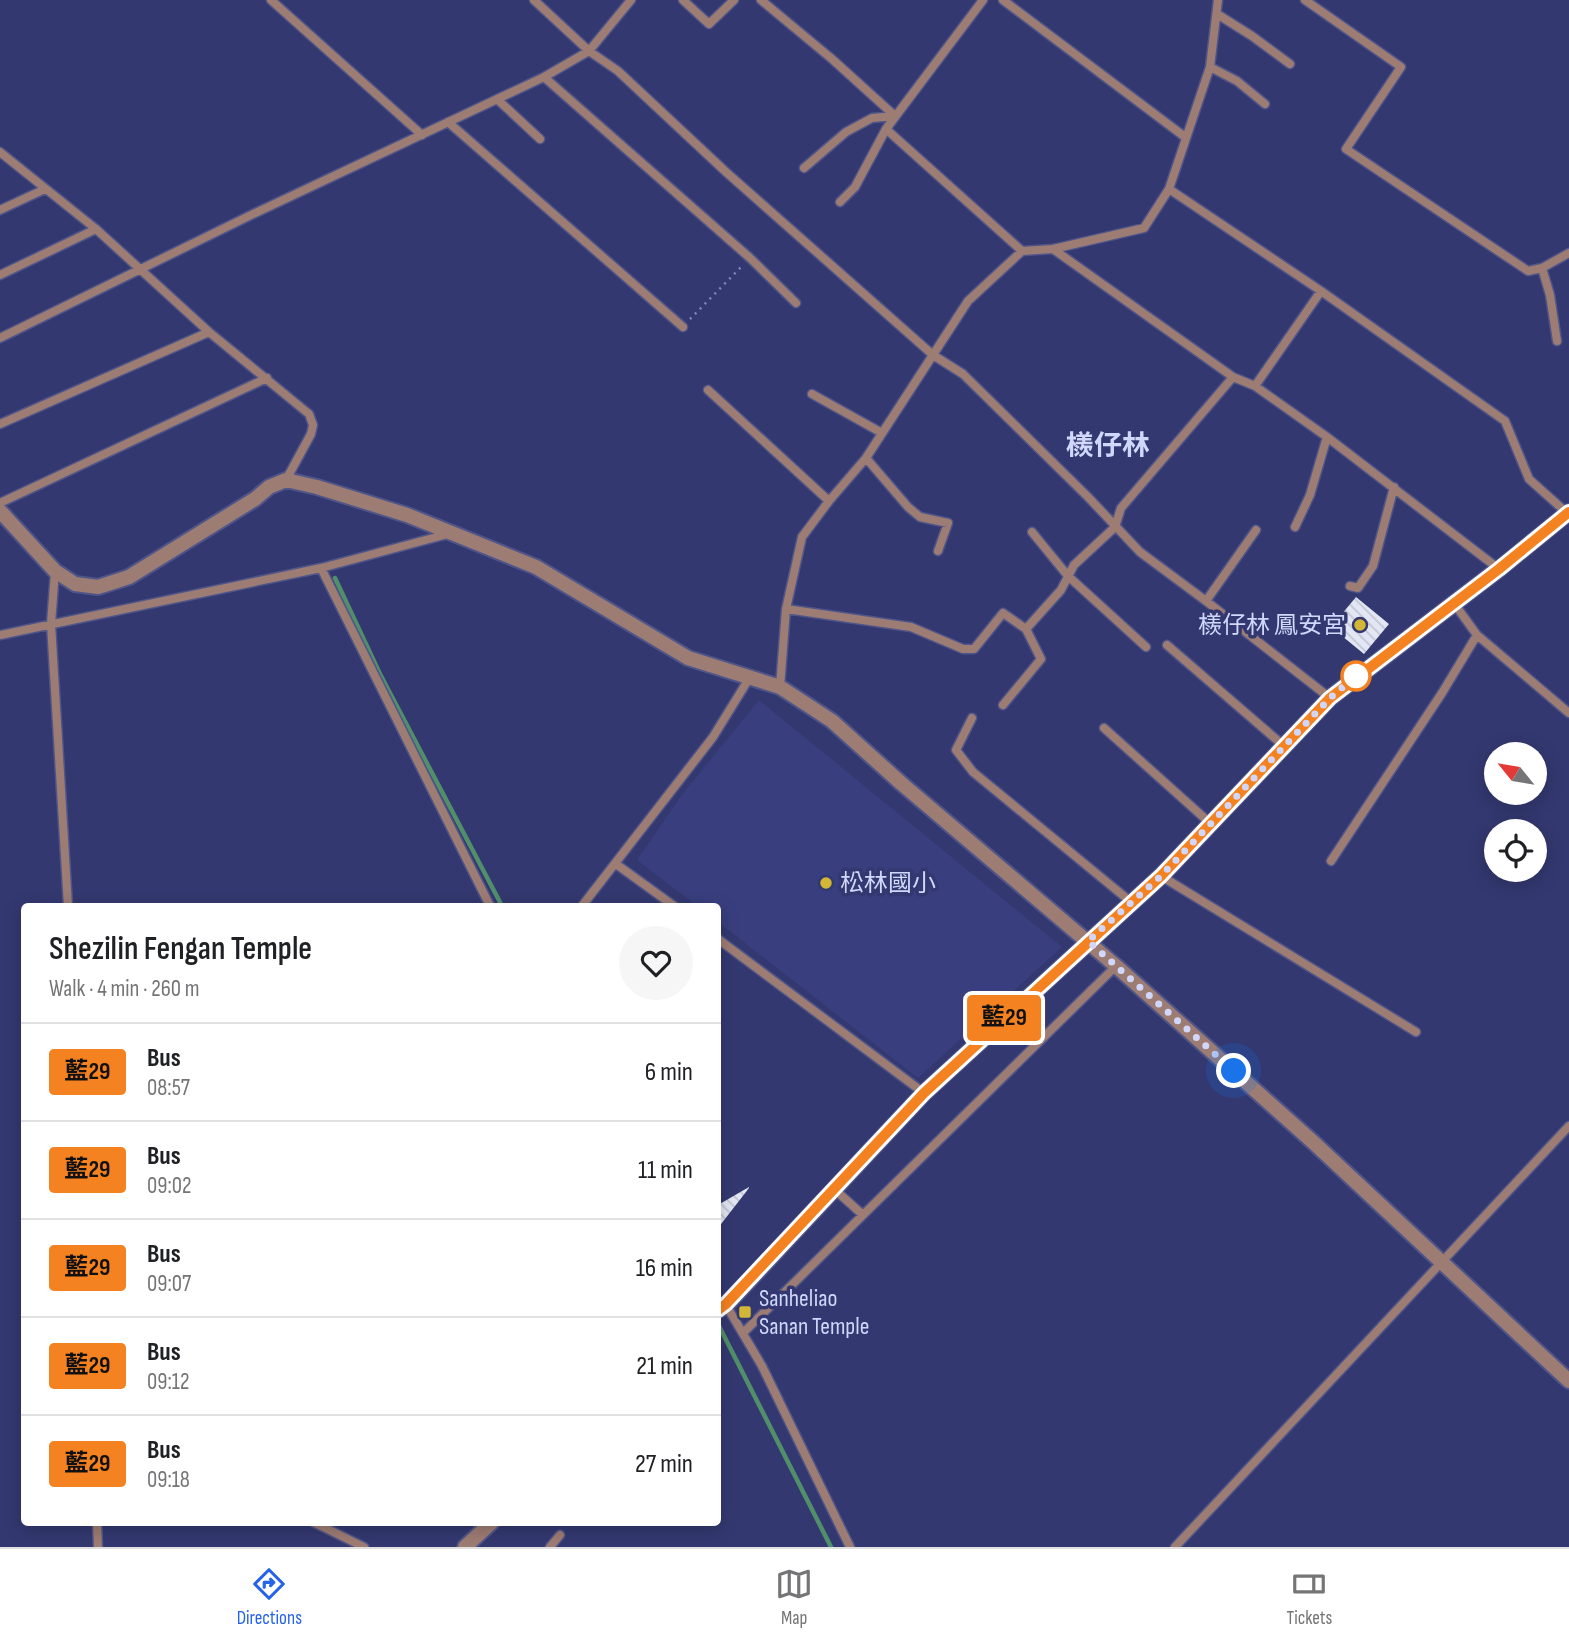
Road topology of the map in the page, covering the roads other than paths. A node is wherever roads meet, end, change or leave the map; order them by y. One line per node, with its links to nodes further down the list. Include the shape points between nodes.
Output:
1 (271, 0): 21 (lane)
2 (534, 0): 12 (lane)
3 (631, 0): 12 (lane)
4 (683, 0): 5 (lane, via 709,24)
5 (734, 0)
6 (761, 0): 18 (lane)
7 (983, 0): 18 (lane)
8 (1003, 0): 22 (lane)
9 (1218, 0): 11 (lane)
10 (1305, 0): 34 (lane, via 1401,67 1346,149 1528,271)
11 (1217, 14): 13 (lane); 14 (lane)
12 (589, 51): 15 (lane); 43 (lane, via 618,71)
13 (1290, 64)
14 (1210, 67): 17 (lane); 22 (lane)
15 (544, 77): 16 (lane); 38 (lane)
16 (498, 99): 19 (lane); 23 (lane)
17 (1265, 104)
18 (895, 116): 20 (lane); 25 (lane, via 872,118 846,132)
19 (448, 122): 21 (lane); 39 (lane)
20 (886, 129): 28 (lane, via 855,187); 32 (lane)
21 (422, 135): 35 (lane)
22 (1185, 137): 27 (lane)
23 (540, 139)
24 (0, 152): 26 (lane)
25 (804, 168)
26 (45, 189): 29 (lane); 30 (lane)
27 (1169, 189): 31 (lane, via 1144,228); 37 (lane)
28 (840, 202)
29 (0, 210)
30 (96, 229): 35 (lane); 36 (lane)
31 (1054, 249): 32 (lane); 44 (lane)
32 (1022, 251): 43 (lane, via 968,301)
33 (1569, 253): 34 (lane)
34 (1542, 268): 42 (lane)
35 (141, 269): 40 (lane); 41 (lane)
36 (0, 275)
37 (1321, 291): 46 (lane); 58 (lane, via 1505,421 1529,479)
38 (796, 303)
39 (683, 327)
40 (209, 331): 45 (lane); 49 (lane)
41 (0, 338)
42 (1557, 341)
43 (933, 355): 50 (lane); 59 (lane, via 963,374)
44 (1233, 377): 46 (lane); 59 (lane, via 1121,508)
45 (267, 378): 53 (lane, via 309,414 313,425); 56 (lane)
46 (1255, 386): 51 (lane)
47 (708, 390): 55 (lane)
48 (812, 394): 50 (lane)
49 (0, 424)
50 (882, 433): 52 (lane)
51 (1327, 437): 54 (lane); 60 (lane)
52 (866, 458): 55 (lane); 64 (lane, via 920,517 948,523)
53 (286, 480): 63 (street, via 394,511); 67 (street, via 129,578 98,587 75,584)
54 (1394, 487): 66 (lane); 69 (lane, via 1373,566 1358,588)
55 (829, 501): 72 (lane, via 802,537)
56 (0, 503)
57 (0, 511): 67 (street)
58 (1568, 512): 66 (street)
59 (1115, 527): 68 (lane); 70 (lane, via 1140,552)
60 (1295, 527)
61 (1256, 530): 70 (lane)
62 (1032, 532): 68 (lane)
63 (451, 533): 65 (lane); 79 (street, via 548,573 688,658)
64 (938, 551)
65 (321, 568): 73 (lane); 93 (lane)
66 (1499, 569): 71 (street)
67 (55, 571): 73 (lane)
68 (1068, 576): 74 (lane); 78 (lane)
69 (1350, 586)
70 (1206, 600): 81 (lane)
71 (1453, 602): 76 (lane); 81 (street)
72 (786, 609): 74 (lane, via 911,627 963,649 974,649 1003,613); 80 (lane)
73 (51, 624): 75 (lane); 92 (lane)
74 (1027, 629): 82 (lane, via 1041,659)
75 (0, 635)
76 (1477, 635): 83 (lane); 88 (lane)
77 (1167, 645): 86 (lane)
78 (1146, 647)
79 (750, 677): 80 (street); 89 (lane, via 713,737)
80 (780, 687): 97 (street, via 832,722)
81 (1330, 698): 86 (street)
82 (1003, 705)
83 (1569, 713)
84 (972, 718): 91 (lane, via 956,750 973,772)
85 (1104, 728): 87 (lane)
86 (1284, 746): 87 (street)
87 (1212, 824): 90 (street)
88 (1331, 861)
89 (616, 864): 94 (lane); 95 (lane)
90 (1161, 876): 91 (street); 99 (lane)
91 (1131, 902): 97 (street)
92 (68, 903)
93 (488, 903)
94 (584, 903)
95 (670, 903)
96 (721, 941): 100 (lane)
97 (1088, 941): 98 (street); 100 (street)
98 (1116, 966): 103 (lane); 104 (street)
99 (1416, 1031)
100 (924, 1093): 102 (street)
101 (1569, 1126): 104 (lane)
102 (834, 1188): 103 (lane); 105 (street)
103 (863, 1214): 106 (lane)
104 (1443, 1263): 107 (street); 117 (lane)
105 (722, 1307): 106 (lane)
106 (743, 1332): 116 (lane)
107 (1569, 1381)
108 (97, 1526): 112 (lane)
109 (321, 1526): 113 (lane)
110 (488, 1526): 114 (street)
111 (560, 1535): 115 (lane)
112 (98, 1547)
113 (364, 1547)
114 (465, 1547)
115 (550, 1547)
116 (850, 1547)
117 (1175, 1547)

